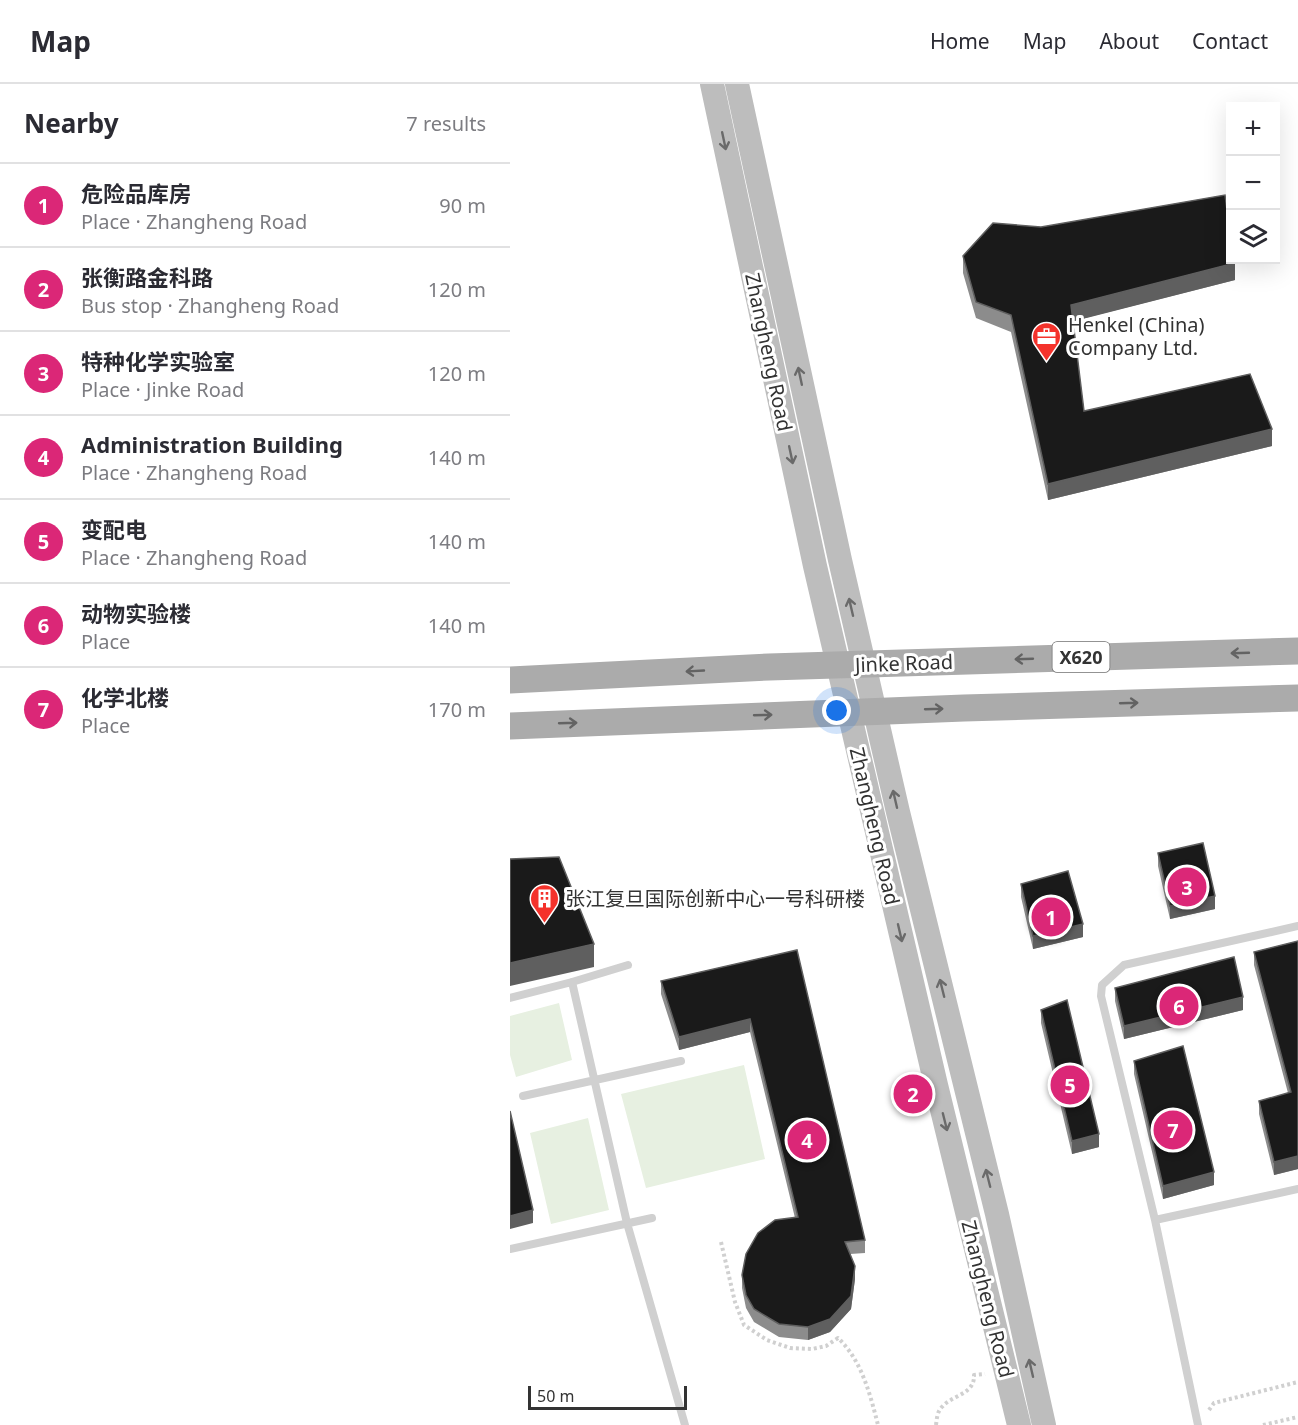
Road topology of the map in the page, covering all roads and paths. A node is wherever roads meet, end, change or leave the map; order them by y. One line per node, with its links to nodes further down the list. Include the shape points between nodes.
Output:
1 (712, 84): 5 (main road, Zhangheng Road, one-way to 5)
2 (737, 84): 4 (main road, Zhangheng Road, one-way to 2)
3 (1298, 651): 4 (main road, Jinke Road / X620, one-way to 4)
4 (864, 664): 5 (main road, Jinke Road); 8 (main road, Zhangheng Road)
5 (838, 665): 6 (main road, Jinke Road, one-way to 6); 8 (main road, Zhangheng Road)
6 (510, 680)
7 (1298, 698): 8 (main road, one-way to 7)
8 (862, 712): 9 (main road, one-way to 8); 23 (main road, Zhangheng Road, one-way to 23, via 936,1085); 30 (main road, Zhangheng Road, one-way to 8, via 997,1214)
9 (510, 726)
10 (1298, 926): 19 (lane, via 1124,965 1102,985 1101,996)
11 (628, 965): 12 (lane)
12 (572, 982): 13 (lane); 15 (lane)
13 (510, 998)
14 (681, 1061): 15 (lane)
15 (594, 1080): 16 (lane); 20 (lane)
16 (523, 1096)
17 (1298, 1189): 19 (lane)
18 (652, 1218): 20 (lane)
19 (1155, 1220): 31 (lane)
20 (627, 1223): 22 (lane); 26 (lane)
21 (721, 1242): 27 (path, via 744,1325 767,1340 790,1348 812,1349 838,1338 866,1381)
22 (510, 1249)
23 (1006, 1372): 28 (path, via 974,1375 969,1389 942,1407); 29 (main road, Zhangheng Road)
24 (1298, 1382): 31 (path, via 1214,1403)
25 (1298, 1417): 32 (path)
26 (685, 1425)
27 (878, 1425)
28 (936, 1425)
29 (1019, 1425)
30 (1044, 1425)
31 (1198, 1425)
32 (1263, 1425)

